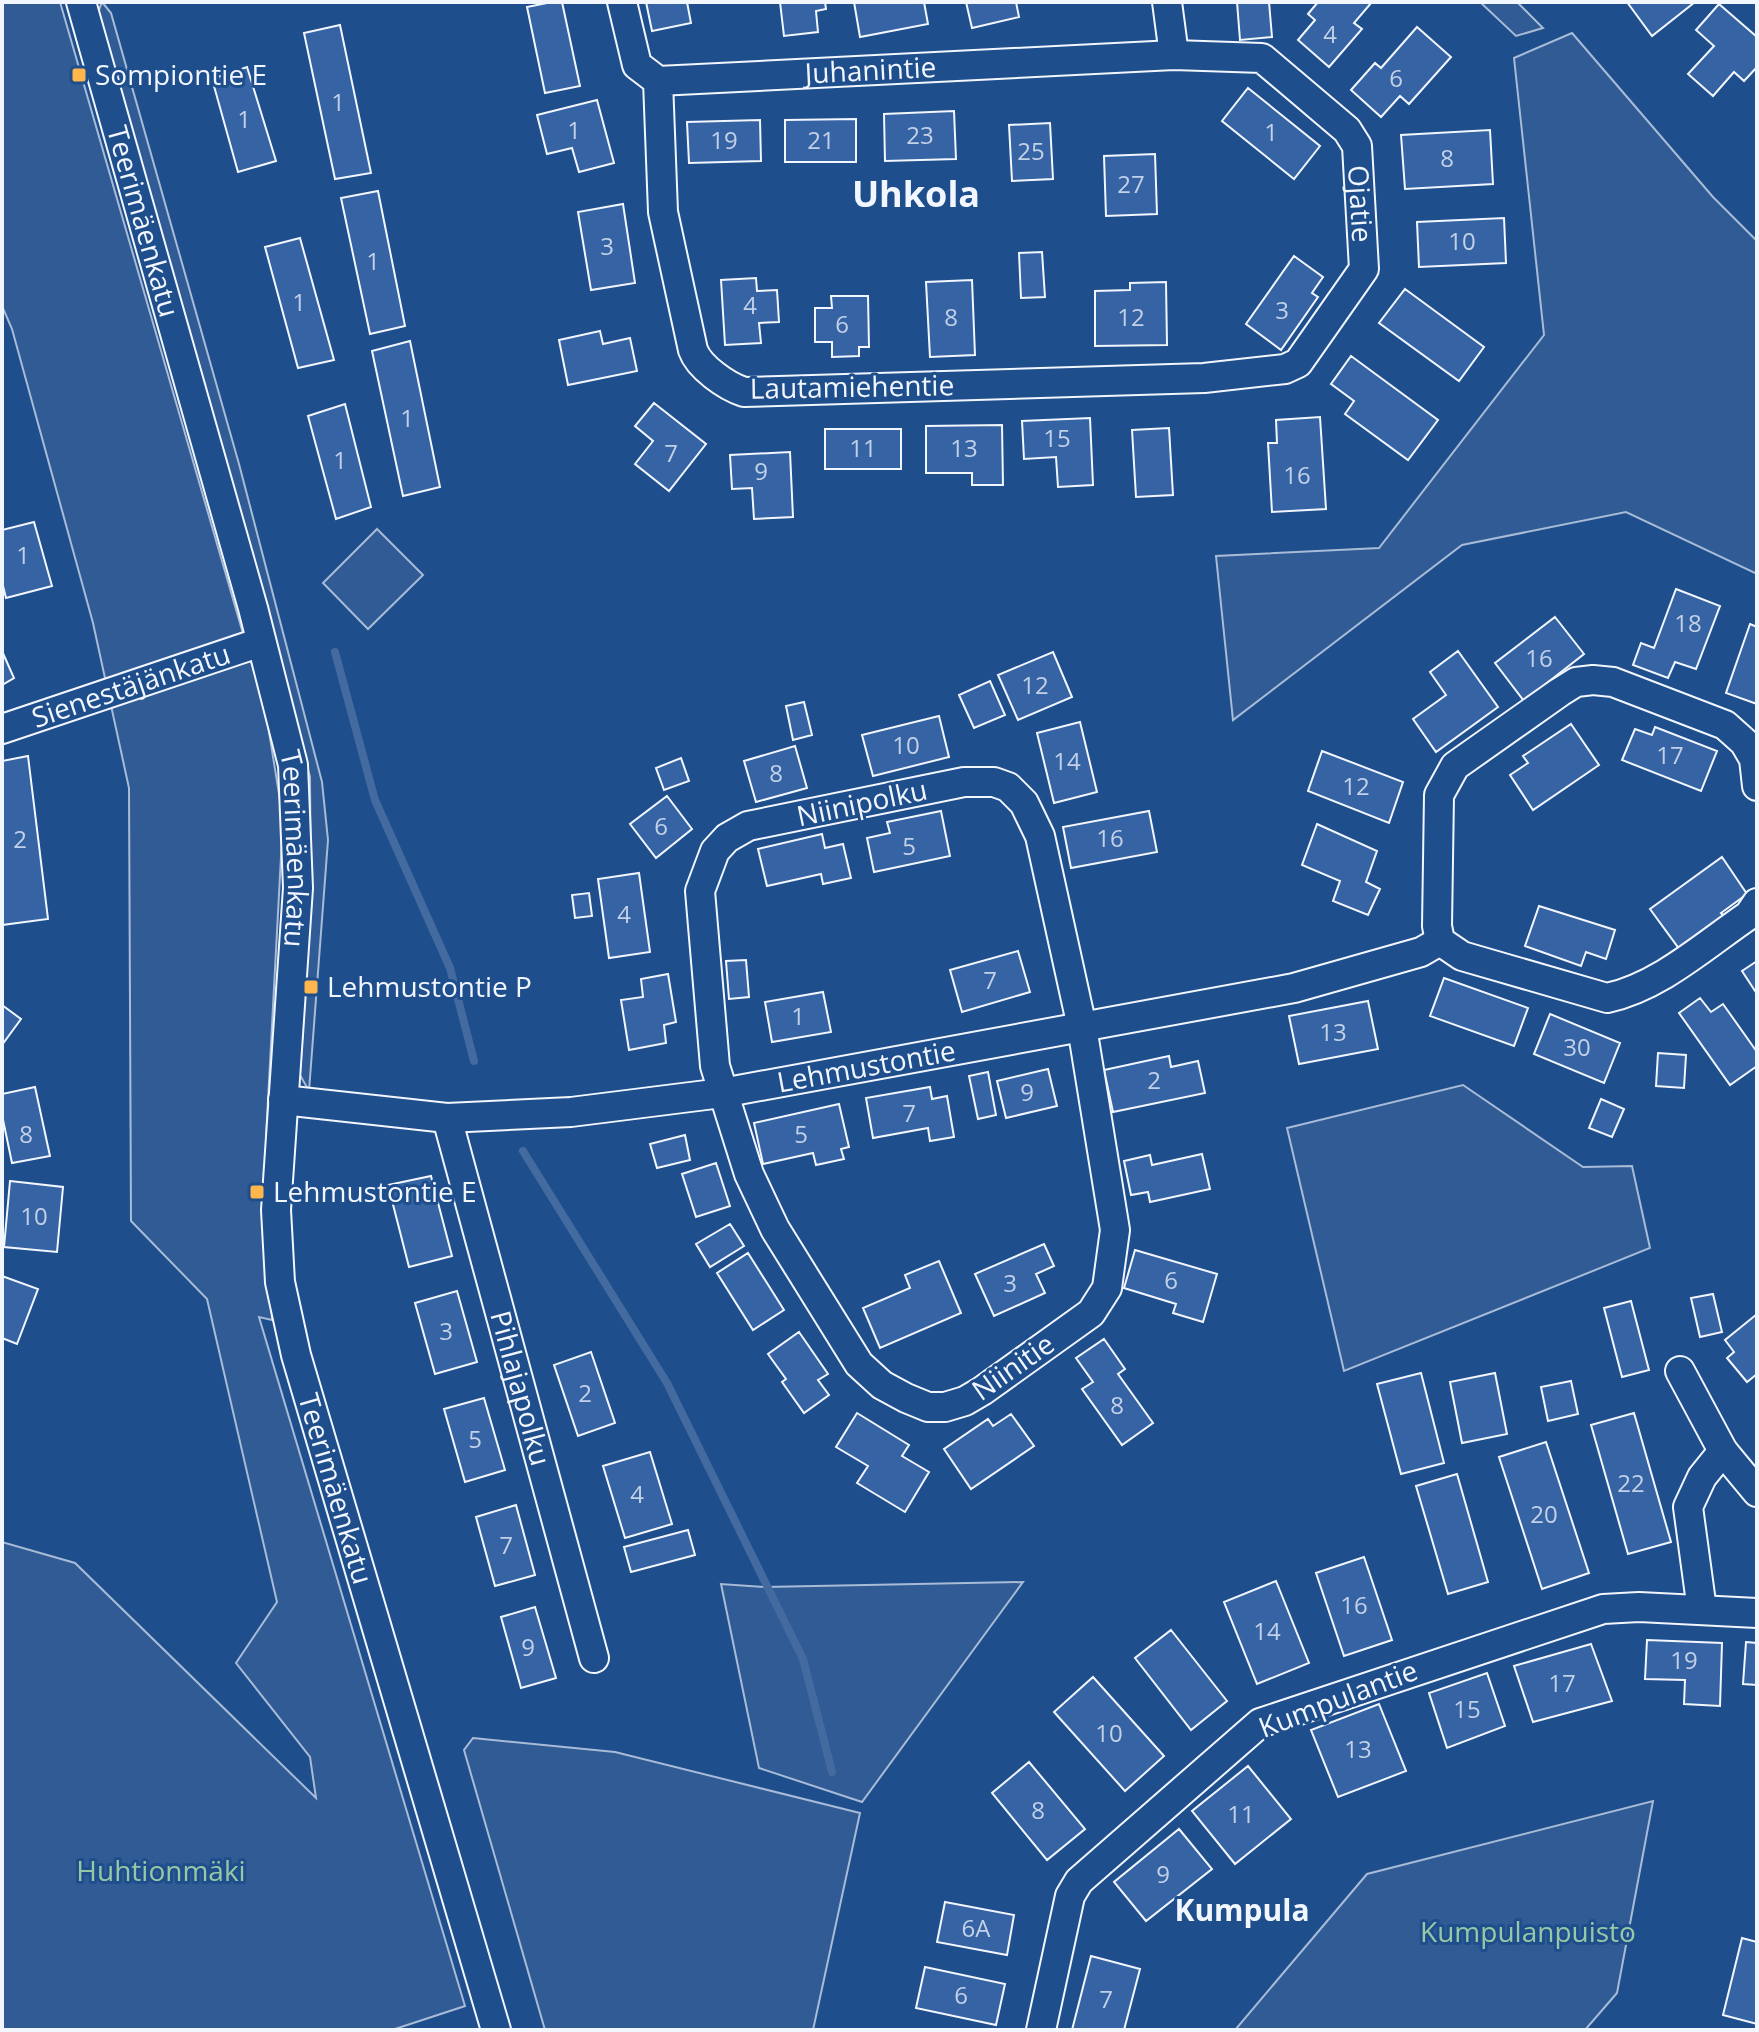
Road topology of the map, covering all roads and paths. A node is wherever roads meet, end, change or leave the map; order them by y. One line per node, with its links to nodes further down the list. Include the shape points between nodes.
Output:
1 (81, 2): 7 (street, Teerimäenkatu)
2 (622, 2): 5 (street, via 637,65)
3 (1167, 2): 4 (street)
4 (1174, 55): 5 (street, Juhanintie); 6 (street, Ojatie, via 1262,58 1347,130 1357,146 1364,269 1357,283 1298,363)
5 (658, 81): 6 (street, Lautamiehentie, via 663,212 693,350 696,359 733,389)
6 (1204, 378)
7 (261, 642): 8 (street, Sienestäjänkatu); 14 (street, Teerimäenkatu, via 293,765 299,834)
8 (2, 729)
9 (1757, 786): 11 (street, via 1754,759 1725,725 1613,682 1576,682 1455,766 1444,782 1439,795)
10 (1757, 903): 11 (street, via 1749,915 1651,982 1607,998 1462,956)
11 (1440, 941): 12 (street, Lehmustontie, via 1421,952 1294,988)
12 (1082, 1027): 13 (street, Lehmustontie); 13 (street, Niinipolku, via 1040,836 1024,803 1008,787 964,782 748,826 715,851 700,891 715,1066); 13 (street, Niinitie, via 1114,1208 1114,1261 1107,1288 1091,1313 982,1391 945,1407 906,1398 859,1364 763,1208)
13 (722, 1093): 15 (street, Lehmustontie, via 571,1112)
14 (283, 1100): 15 (street, Lehmustontie); 22 (street, Teerimäenkatu, via 280,1282 296,1355)
15 (447, 1118): 21 (street, Pihlajapolku)
16 (1680, 1371): 17 (street)
17 (1723, 1451): 18 (street); 19 (street, via 1702,1477 1688,1507)
18 (1757, 1492)
19 (1702, 1610): 20 (street, Kumpulantie); 23 (street, Kumpulantie, via 1639,1607 1579,1615 1260,1723 1079,1881 1070,1896)
20 (1757, 1613)
21 (594, 1658)
22 (496, 2030)
23 (1041, 2030)

